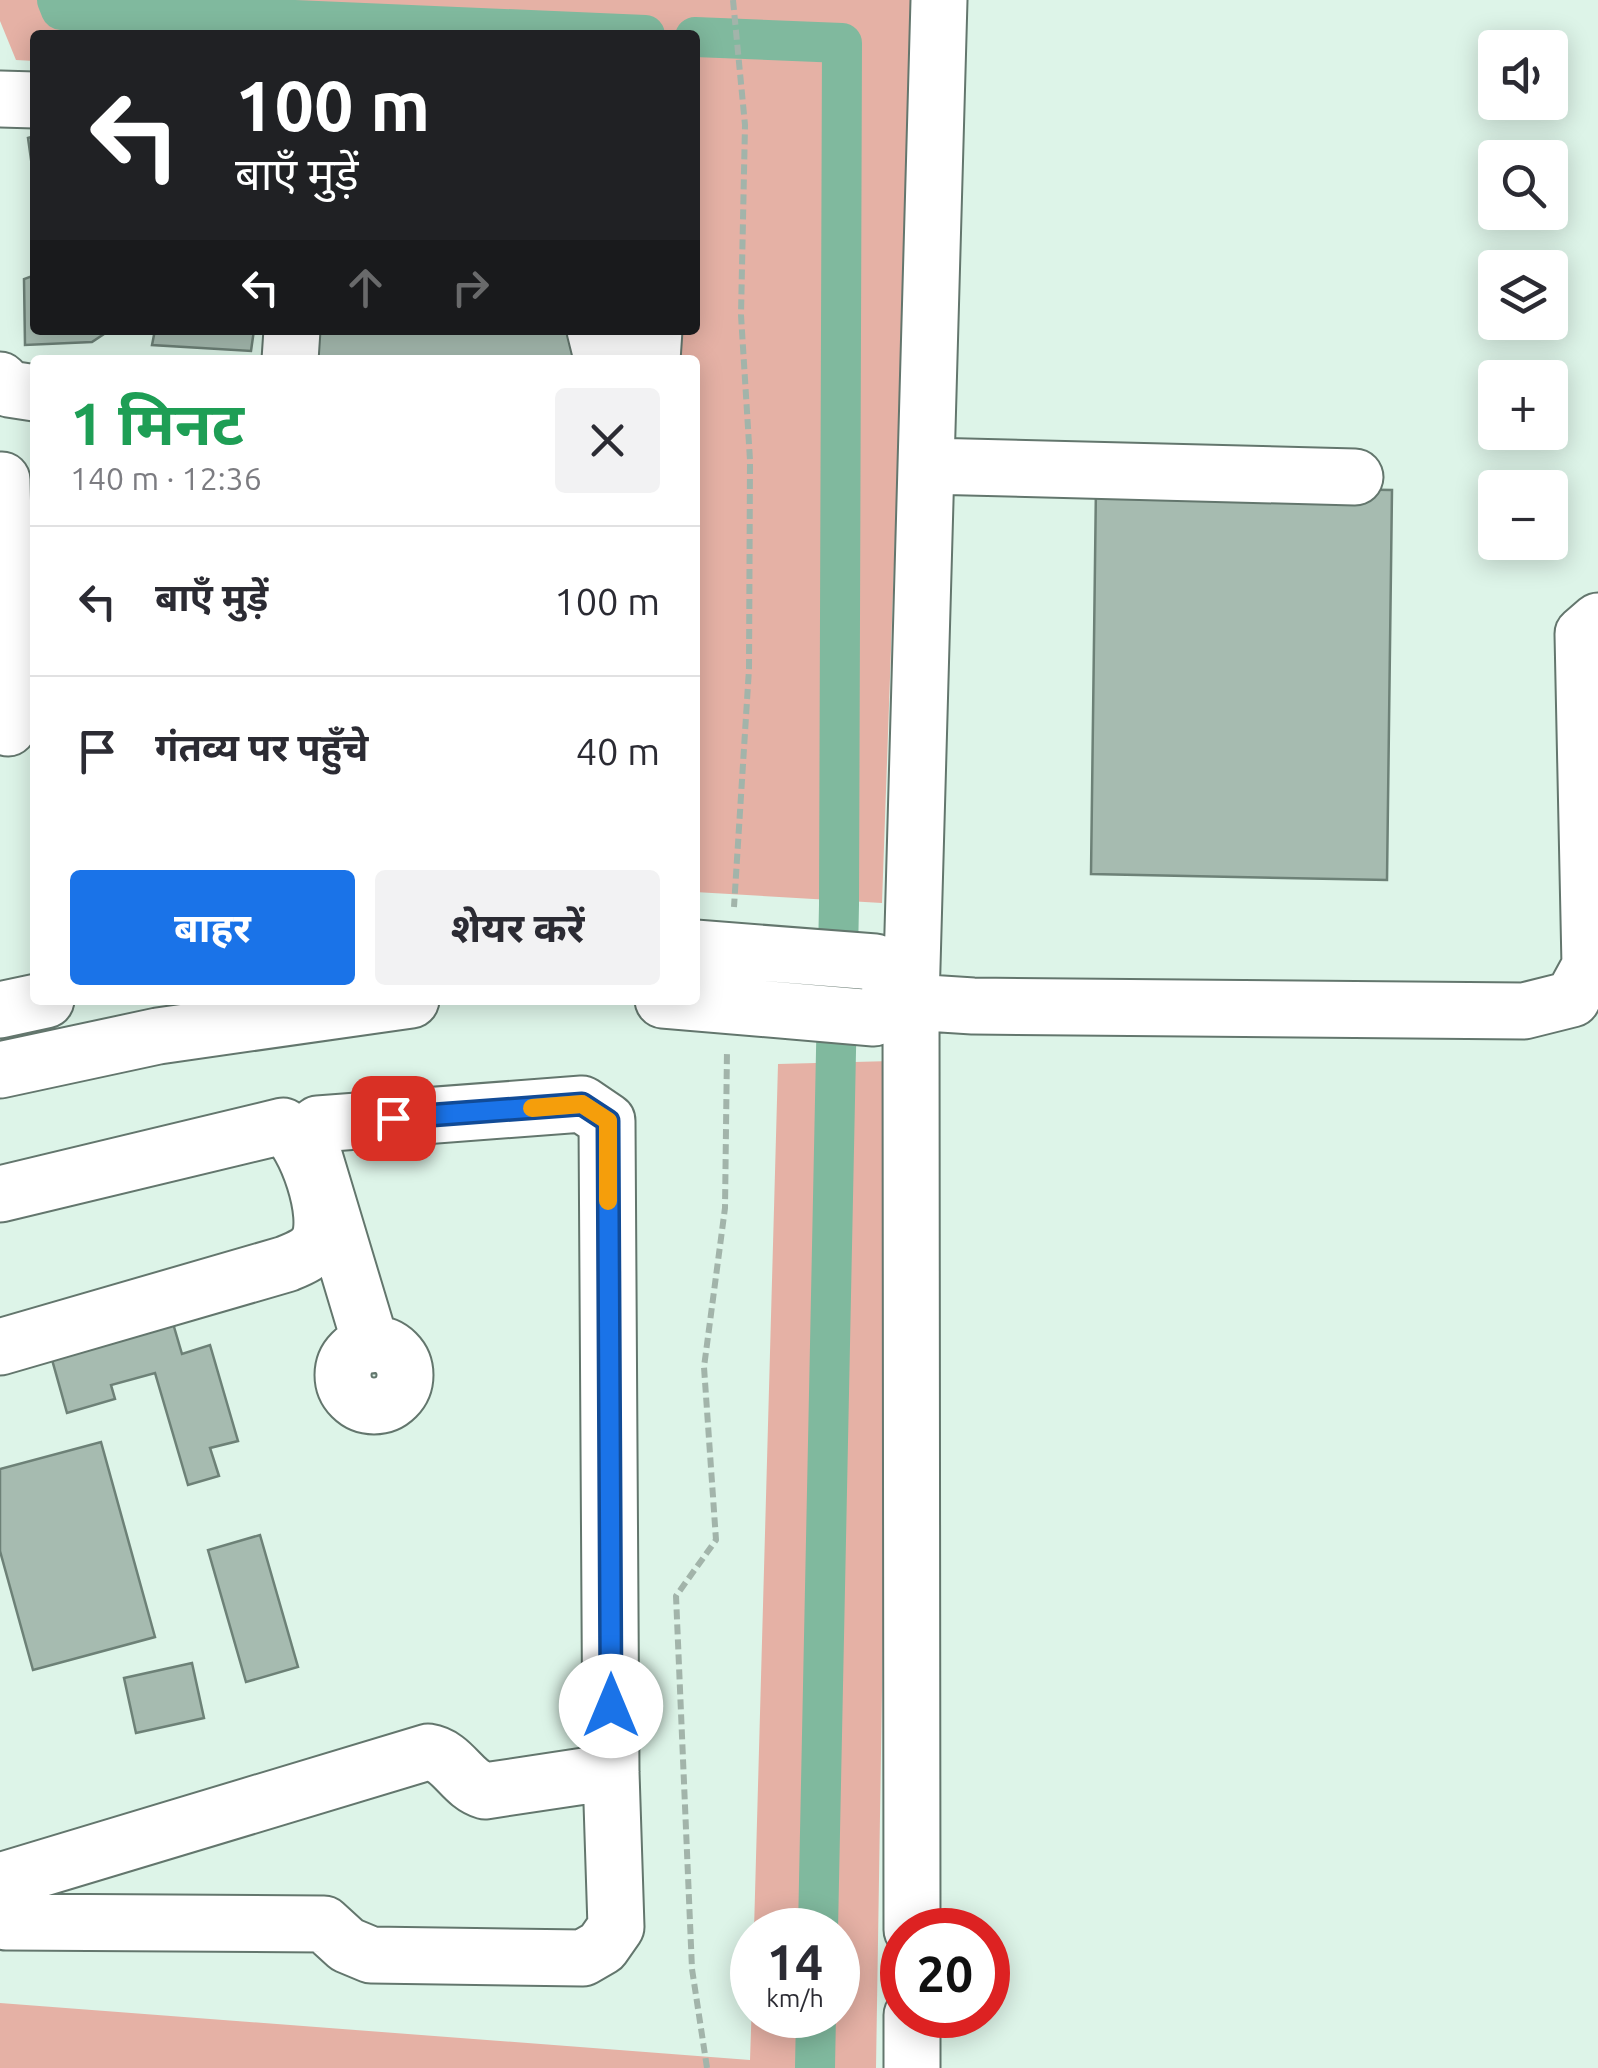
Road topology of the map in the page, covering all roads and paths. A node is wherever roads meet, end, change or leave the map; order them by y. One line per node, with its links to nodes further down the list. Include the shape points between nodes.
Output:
1 (733, 0): 13 (path, via 745,124 741,315 750,460)
2 (939, 0): 7 (street)
3 (0, 99): 4 (street)
4 (30, 100)
5 (0, 380): 6 (street)
6 (30, 393)
7 (927, 466): 8 (street); 19 (street)
8 (1355, 477)
9 (2, 480): 10 (street)
10 (19, 615): 12 (street)
11 (1598, 621): 19 (street, via 1583,634 1590,966 1572,999 1524,1012)
12 (14, 740)
13 (736, 951): 19 (street, via 875,962)
14 (30, 1003): 18 (street)
15 (700, 1003): 17 (street)
16 (376, 1005): 20 (street, via 158,1036)
17 (728, 1006): 19 (street); 28 (path, via 724,1208 704,1367 716,1540 676,1596 692,1969)
18 (0, 1010)
19 (892, 1010): 26 (street)
20 (0, 1070)
21 (0, 1194): 23 (street, via 283,1126 302,1144 324,1228 318,1244 286,1264)
22 (370, 1344): 24 (street, via 307,1132 318,1124 582,1104 608,1121)
23 (0, 1347)
24 (611, 1772): 25 (street, via 485,1791 446,1758 428,1752); 25 (street, via 616,1926 583,1958 371,1955 324,1924)
25 (2, 1908)
26 (912, 1908)
27 (912, 2038): 29 (street)
28 (707, 2068)
29 (912, 2068)

